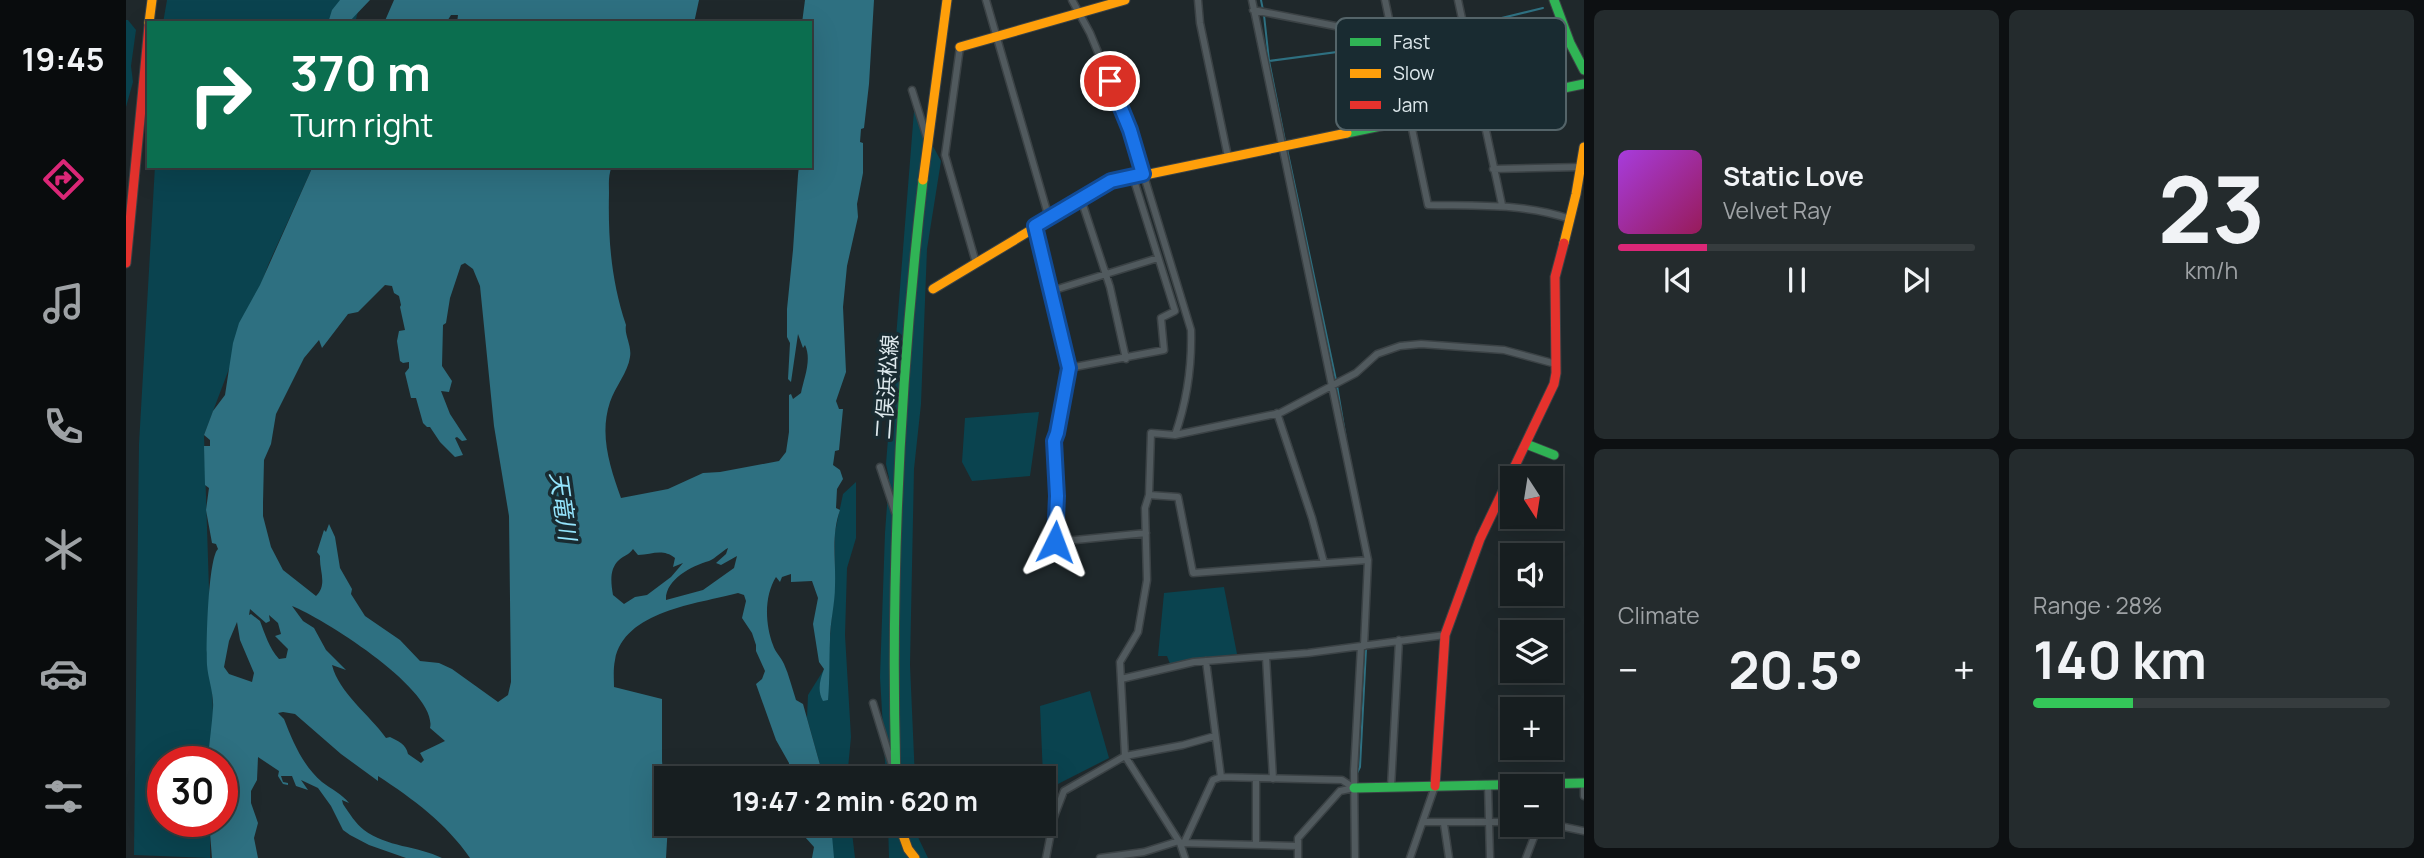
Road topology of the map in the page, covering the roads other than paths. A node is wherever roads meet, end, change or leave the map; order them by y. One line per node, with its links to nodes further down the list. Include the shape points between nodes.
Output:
1 (152, 0): 17 (street)
2 (947, 0): 30 (street, 二俣浜松線)
3 (986, 0): 20 (street)
4 (1072, 0): 13 (street)
5 (1125, 0): 11 (street)
6 (1198, 0): 33 (street)
7 (1252, 0): 12 (street)
8 (1385, 0): 14 (street)
9 (1458, 0): 15 (street)
10 (1554, 0): 16 (street)
11 (1096, 4): 13 (street)
12 (1253, 10): 18 (street); 31 (street)
13 (1079, 14): 20 (street); 36 (street, via 1130,130)
14 (1388, 18)
15 (1462, 18)
16 (1561, 18)
17 (149, 21)
18 (1336, 29)
19 (1566, 32): 23 (street)
20 (997, 37): 22 (street); 40 (street)
21 (147, 45): 44 (street)
22 (960, 47): 45 (street, via 945,155)
23 (1584, 70)
24 (1584, 85): 25 (street)
25 (1566, 89)
26 (912, 90): 30 (street)
27 (1364, 130): 31 (street)
28 (1411, 130): 39 (street, via 1428,205)
29 (1485, 130): 35 (street)
30 (929, 145): 59 (street, 二俣浜松線, via 908,334)
31 (1283, 146): 33 (street); 52 (street)
32 (1584, 147): 34 (street)
33 (1228, 157): 36 (street)
34 (1581, 167): 35 (street); 37 (street)
35 (1493, 169): 39 (street)
36 (1138, 176): 38 (street, via 1111,181); 43 (street); 54 (street, via 1191,330 1185,406)
37 (1580, 196): 41 (street)
38 (1081, 199): 40 (street); 46 (street)
39 (1502, 205): 41 (street)
40 (1049, 218): 42 (street)
41 (1570, 219): 50 (street, via 1555,277)
42 (1035, 226): 45 (street); 48 (street)
43 (1158, 258): 46 (street); 49 (street, via 1175,311 1161,318 1164,350)
44 (126, 263)
45 (975, 263): 47 (street)
46 (1106, 273): 48 (street); 49 (street)
47 (933, 289)
48 (1051, 291): 51 (street)
49 (1126, 359): 51 (street)
50 (1556, 364): 52 (street, via 1504,350 1421,344 1384,351 1356,373); 55 (street, via 1554,384)
51 (1069, 368): 60 (street, via 1054,441 1055,542)
52 (1332, 384): 53 (street); 61 (street)
53 (1277, 413): 54 (street); 62 (street)
54 (1175, 435): 58 (street, via 1152,433)
55 (1526, 444): 56 (street); 63 (street, via 1476,548)
56 (1554, 455)
57 (880, 467): 59 (street)
58 (1149, 495): 60 (street); 62 (street, via 1178,497 1193,573)
59 (897, 521): 73 (street, 二俣浜松線)
60 (1146, 533): 68 (street, via 1147,580 1138,632 1120,662)
61 (1368, 560): 62 (street); 65 (street)
62 (1324, 563)
63 (1446, 635): 64 (street); 81 (street)
64 (1399, 640): 65 (street); 83 (street)
65 (1363, 646): 66 (street); 82 (street)
66 (1266, 657): 67 (street); 76 (street)
67 (1206, 661): 68 (street); 70 (street)
68 (1121, 679): 71 (street)
69 (873, 703): 72 (street)
70 (1215, 736): 71 (street); 74 (street)
71 (1125, 755): 93 (street); 97 (street, via 1064,791)
72 (893, 766)
73 (896, 766)
74 (1221, 777): 75 (street); 93 (street, via 1213,780)
75 (1256, 779): 76 (street); 94 (street)
76 (1273, 779): 82 (street, via 1342,780)
77 (1584, 783): 78 (street); 84 (street)
78 (1563, 784)
79 (1488, 785): 80 (street); 81 (street); 86 (street)
80 (1500, 785)
81 (1435, 786): 83 (street); 85 (street)
82 (1354, 788): 83 (street); 95 (street, via 1340,791 1298,838); 101 (street)
83 (1391, 788)
84 (1584, 796)
85 (1423, 822): 88 (street); 102 (street)
86 (1491, 822): 87 (street); 88 (street); 104 (street)
87 (1500, 822)
88 (1444, 824): 103 (street)
89 (1563, 827): 90 (street)
90 (1584, 831)
91 (903, 836): 96 (street)
92 (1534, 837): 105 (street)
93 (1181, 842): 94 (street); 98 (street); 99 (street)
94 (1256, 845): 95 (street)
95 (1297, 846): 100 (street)
96 (915, 858)
97 (1045, 858)
98 (1100, 858)
99 (1185, 858)
100 (1298, 858)
101 (1354, 858)
102 (1410, 858)
103 (1449, 858)
104 (1490, 858)
105 (1525, 858)

